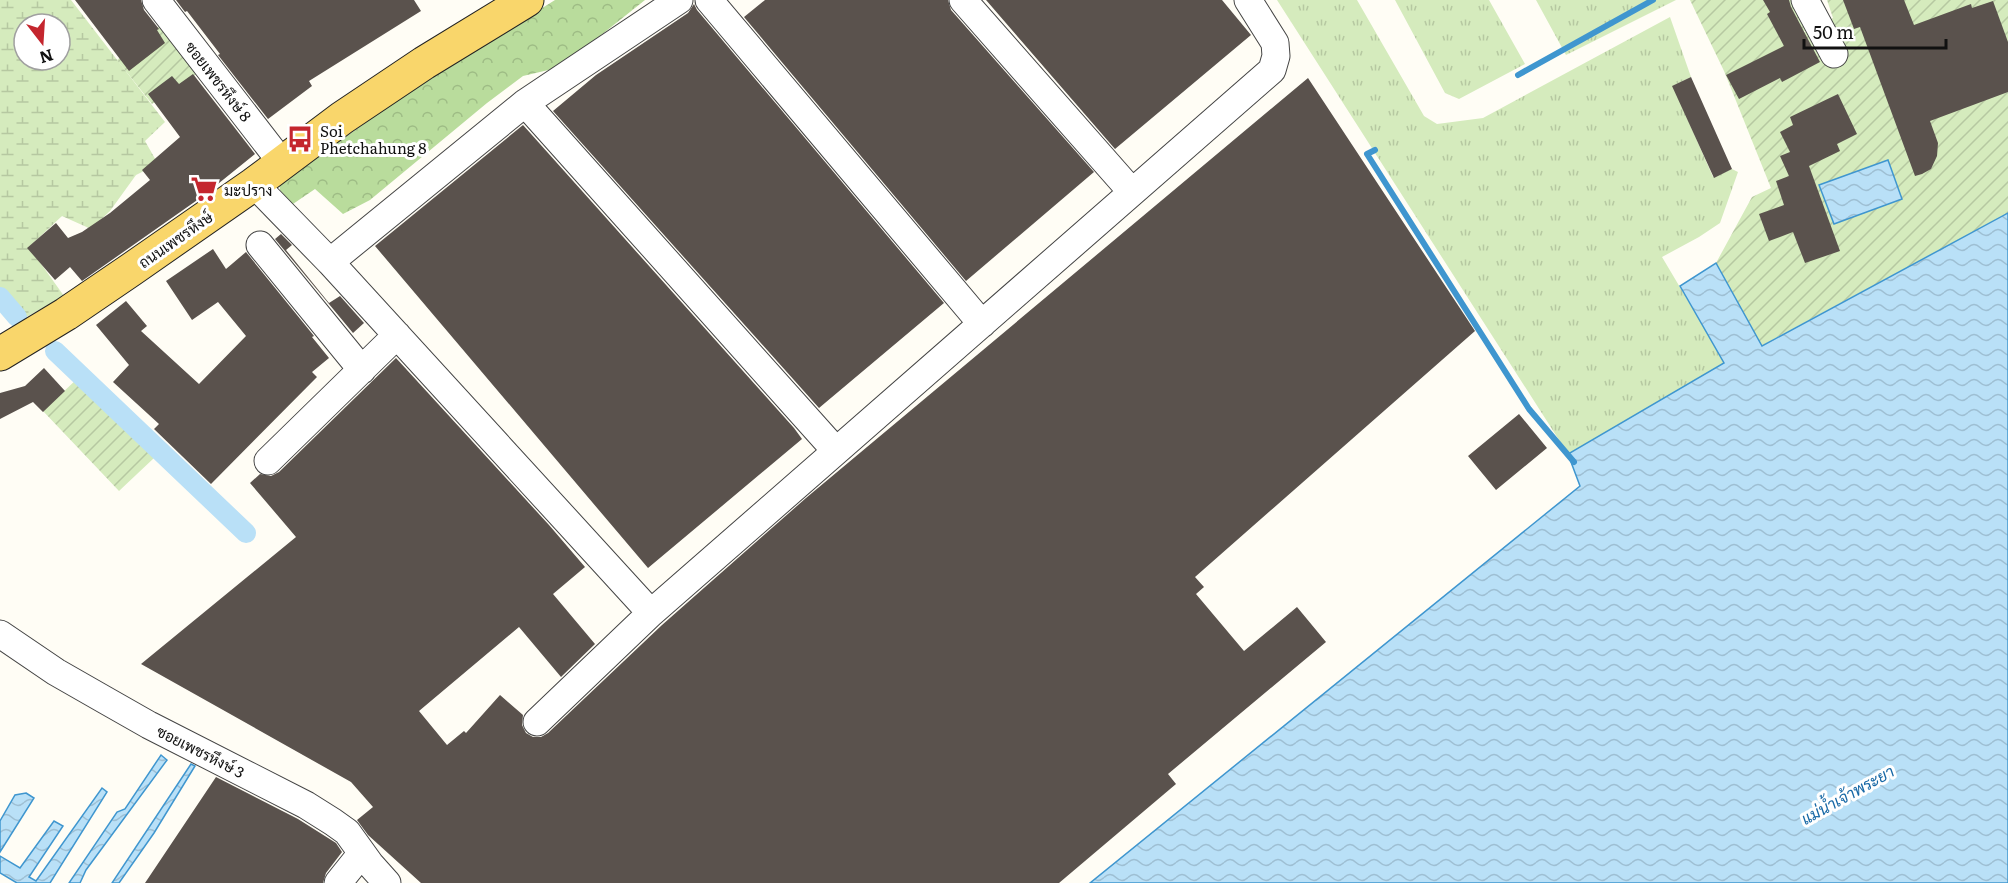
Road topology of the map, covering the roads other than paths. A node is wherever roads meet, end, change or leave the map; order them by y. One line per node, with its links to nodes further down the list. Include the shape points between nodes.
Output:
1 (156, 0): 10 (street, ซอยเพชรหึงษ์ 8)
2 (527, 0): 10 (main road, ถนนเพชรหึงษ์, via 424,63)
3 (679, 0): 9 (street)
4 (709, 0): 15 (street)
5 (963, 0): 12 (street)
6 (1248, 0): 12 (street, via 1275,43 1272,70)
7 (1805, 0): 8 (street)
8 (1834, 54)
9 (525, 103): 14 (street); 19 (street)
10 (282, 163): 11 (main road, ถนนเพชรหึงษ์)
11 (254, 184): 14 (street); 17 (main road, ถนนเพชรหึงษ์)
12 (1132, 192): 15 (street)
13 (260, 245): 18 (street)
14 (330, 262): 16 (street)
15 (982, 324): 19 (street)
16 (397, 335): 18 (street); 21 (street)
17 (0, 354)
18 (362, 370): 20 (street)
19 (836, 451): 21 (street)
20 (268, 461)
21 (651, 613): 23 (street)
22 (0, 634): 24 (street, ซอยเพชรหึงษ์ 3, via 131,715 306,805 347,832)
23 (537, 722)
24 (362, 853): 25 (street); 26 (street, ซอยเพชรหึงษ์ 3)
25 (338, 883)
26 (387, 883)

